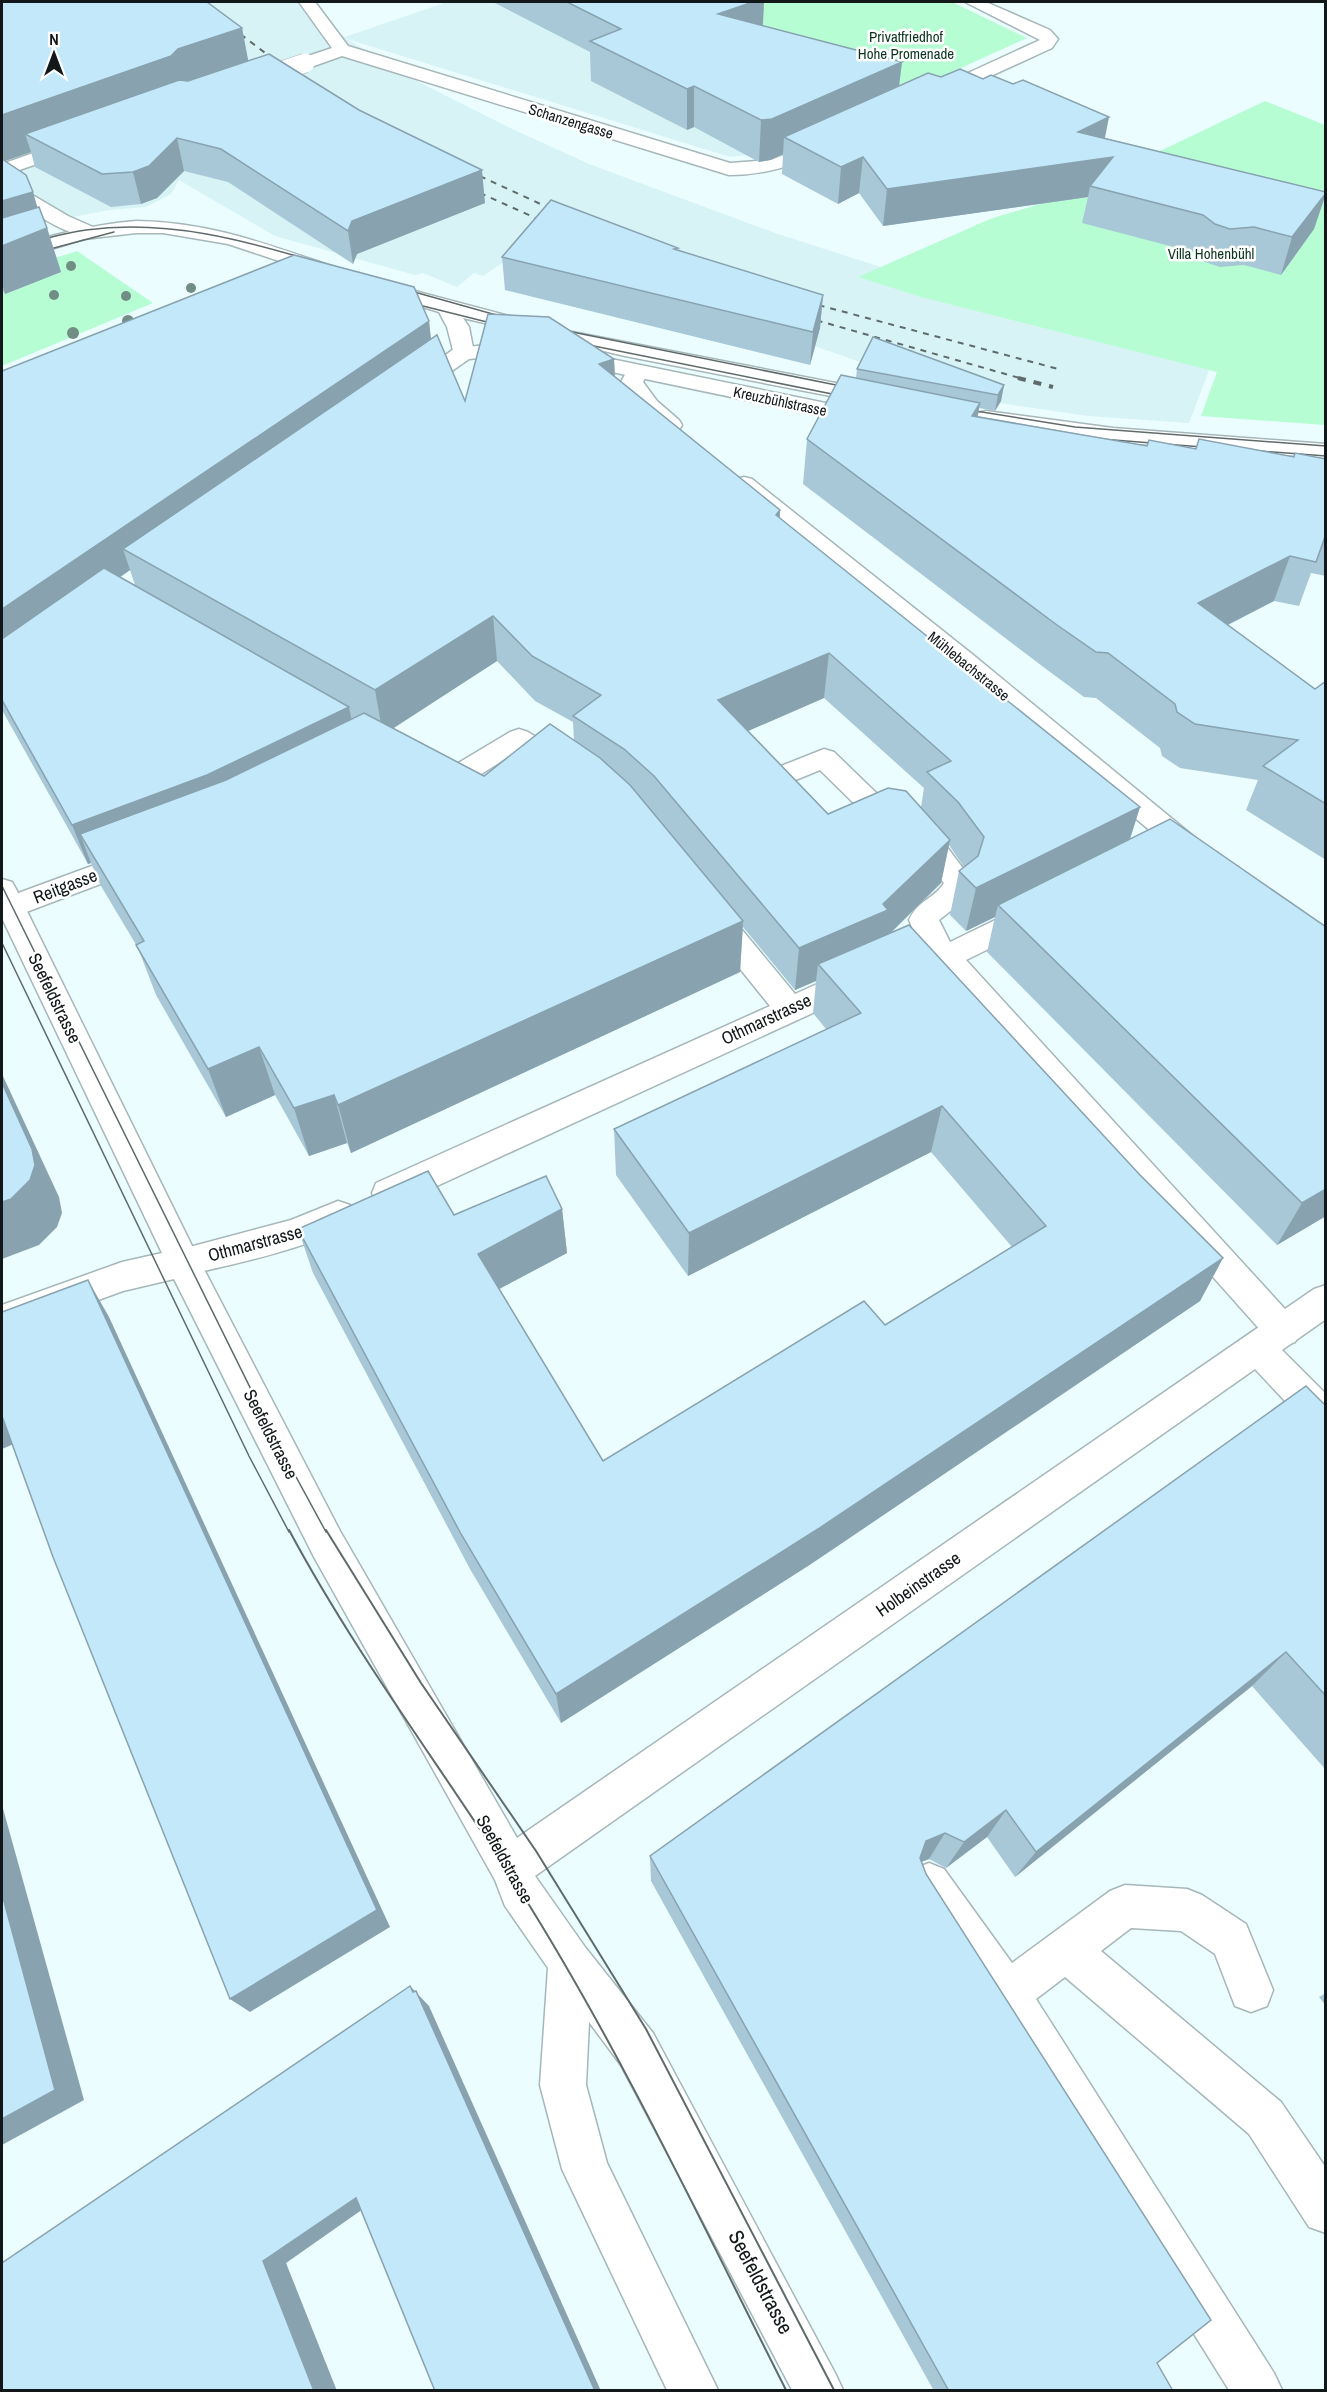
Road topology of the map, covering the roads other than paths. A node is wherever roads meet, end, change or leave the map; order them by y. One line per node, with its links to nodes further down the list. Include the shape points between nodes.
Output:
1 (307, 2): 3 (street)
2 (972, 2): 5 (street, via 1049,39 1046,44)
3 (342, 50): 4 (street, bridge); 7 (street, Schanzengasse, via 729,169 753,171 776,167)
4 (234, 87)
5 (920, 102)
6 (98, 136): 8 (street)
7 (837, 139)
8 (2, 170)
9 (2, 183): 10 (street)
10 (86, 231): 11 (street); 12 (street, via 159,226 196,230)
11 (2, 258)
12 (309, 265): 13 (street); 14 (street)
13 (279, 276)
14 (447, 308): 15 (street, via 458,327); 18 (street, via 587,341)
15 (463, 352): 16 (street, Kreuzbühlstrasse, via 523,348); 17 (street)
16 (637, 372): 20 (street, Kreuzbühlstrasse); 21 (street, via 633,382 643,402)
17 (396, 400)
18 (899, 402)
19 (968, 415): 23 (street, via 1092,433)
20 (889, 423)
21 (687, 438)
22 (1071, 451): 25 (street)
23 (1326, 451)
24 (723, 467): 30 (street, Mühlebachstrasse, via 963,660 1166,847)
25 (1326, 469)
26 (402, 757): 28 (street, via 451,780 519,738)
27 (781, 777): 34 (street, via 824,758 891,823 907,824 937,854 959,882 957,891 927,912 924,920)
28 (585, 783)
29 (163, 849): 31 (street, Reitgasse)
30 (1214, 866)
31 (6, 898): 36 (street, Seefeldstrasse)
32 (701, 901): 35 (street)
33 (1051, 905): 34 (street, Othmarstrasse)
34 (941, 950): 35 (street, Othmarstrasse); 39 (street)
35 (789, 1008): 36 (street, Othmarstrasse, via 541,1125 297,1233)
36 (183, 1262): 38 (street, Othmarstrasse, via 122,1277); 41 (street, Seefeldstrasse, via 327,1544)
37 (1326, 1300): 39 (street, Holbeinstrasse)
38 (2, 1320)
39 (1270, 1339): 40 (street); 41 (street, Holbeinstrasse)
40 (1326, 1419)
41 (511, 1868): 44 (street, Seefeldstrasse, via 520,1891)
42 (928, 1882): 46 (street)
43 (1066, 1950): 45 (street, via 1125,1906 1187,1910 1231,1939); 46 (street); 47 (street, via 1265,2118)
44 (570, 1962): 48 (street, via 563,2085 585,2169); 49 (street, Seefeldstrasse, via 637,2049)
45 (1251, 1990)
46 (1007, 1993): 50 (street)
47 (1326, 2210)
48 (693, 2391)
49 (818, 2391)
50 (1257, 2391)

